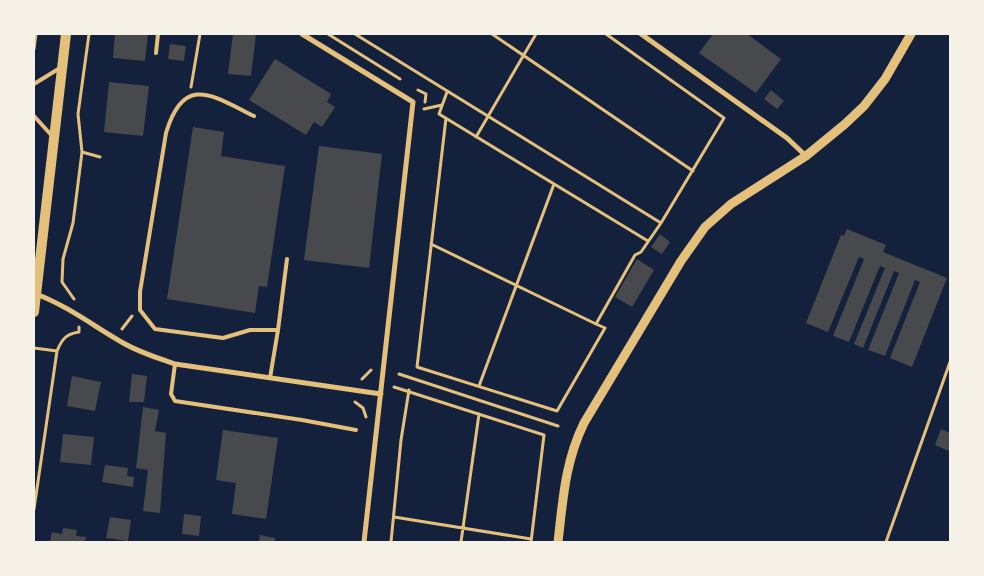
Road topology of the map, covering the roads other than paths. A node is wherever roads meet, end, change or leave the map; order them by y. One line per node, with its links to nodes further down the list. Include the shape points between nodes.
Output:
1 (66, 34): 7 (main road)
2 (158, 34): 6 (lane)
3 (302, 34): 19 (street, via 413,102)
4 (641, 34): 12 (street, via 787,138)
5 (911, 34): 12 (street, via 885,79 864,106)
6 (156, 53)
7 (61, 67): 8 (lane); 11 (main road)
8 (34, 84)
9 (34, 116): 11 (lane)
10 (254, 116): 16 (lane, via 211,95 197,94 172,111 140,292 140,310 155,329 223,338 250,330)
11 (54, 138): 14 (main road)
12 (806, 156): 22 (street, via 731,204 705,227 681,261 572,447)
13 (287, 259): 16 (lane)
14 (36, 294): 15 (main road); 17 (street, via 56,302 147,355)
15 (34, 312)
16 (278, 330): 18 (lane)
17 (175, 364): 18 (street); 20 (lane, via 171,394 176,401)
18 (270, 378): 19 (street)
19 (381, 394): 21 (street)
20 (356, 430)
21 (364, 542)
22 (558, 542)

